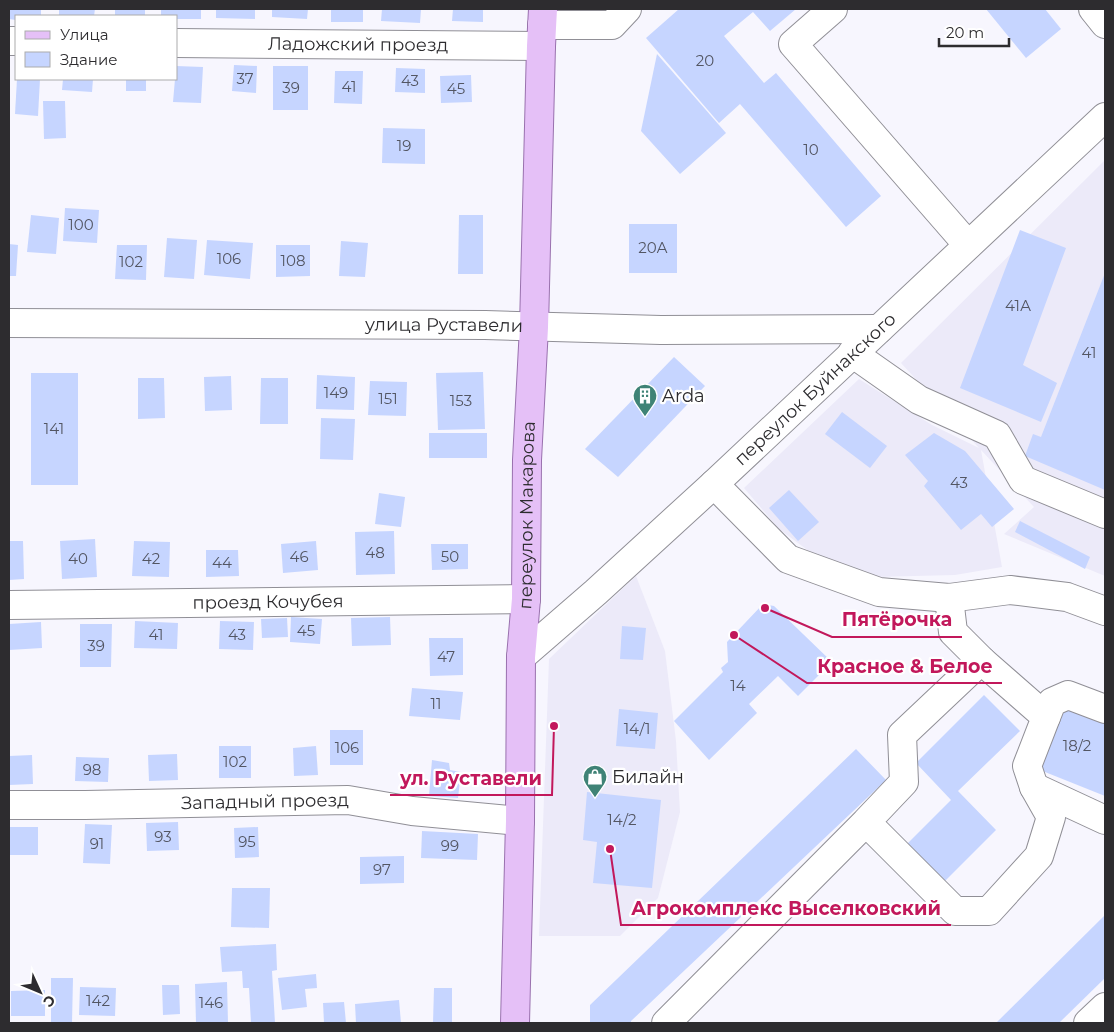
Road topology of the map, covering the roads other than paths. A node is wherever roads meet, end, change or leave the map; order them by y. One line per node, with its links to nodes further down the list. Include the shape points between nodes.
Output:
1 (627, 9): 5 (street, Ладожский проезд, via 612,25)
2 (833, 9): 8 (street, via 793,44)
3 (1093, 9): 4 (street)
4 (1105, 24)
5 (542, 27): 6 (street, Ладожский проезд); 10 (main road, переулок Макарова)
6 (178, 43)
7 (1105, 116): 8 (street, переулок Буйнакского)
8 (968, 245): 11 (street, переулок Буйнакского)
9 (9, 323): 10 (street, улица Руставели)
10 (534, 327): 11 (street, улица Руставели); 16 (main road, переулок Макарова, via 527,460)
11 (879, 329): 12 (street, переулок Буйнакского)
12 (852, 353): 13 (street, переулок Буйнакского); 14 (street, via 919,400 997,435 1023,480)
13 (714, 484): 15 (street, via 788,559 879,592); 19 (street, переулок Буйнакского)
14 (1105, 514)
15 (949, 598): 18 (street, via 1010,590 1067,597); 20 (street, via 953,632)
16 (526, 599): 17 (street, проезд Кочубея); 19 (main road, переулок Макарова)
17 (9, 605)
18 (1105, 611)
19 (521, 657): 26 (main road, переулок Макарова)
20 (982, 661): 22 (street); 27 (street, via 902,735 904,782)
21 (1105, 709): 22 (street, via 1068,695 1052,702)
22 (1046, 717): 23 (street, via 1027,766)
23 (1034, 787): 25 (street); 27 (street, via 1050,818 1039,856 989,911 955,911)
24 (9, 805): 26 (street, Западный проезд, via 348,800 412,811)
25 (1105, 820)
26 (520, 821): 29 (main road, переулок Макарова)
27 (866, 822): 30 (street)
28 (1105, 1007): 31 (street)
29 (515, 1023)
30 (666, 1023)
31 (1088, 1023)

